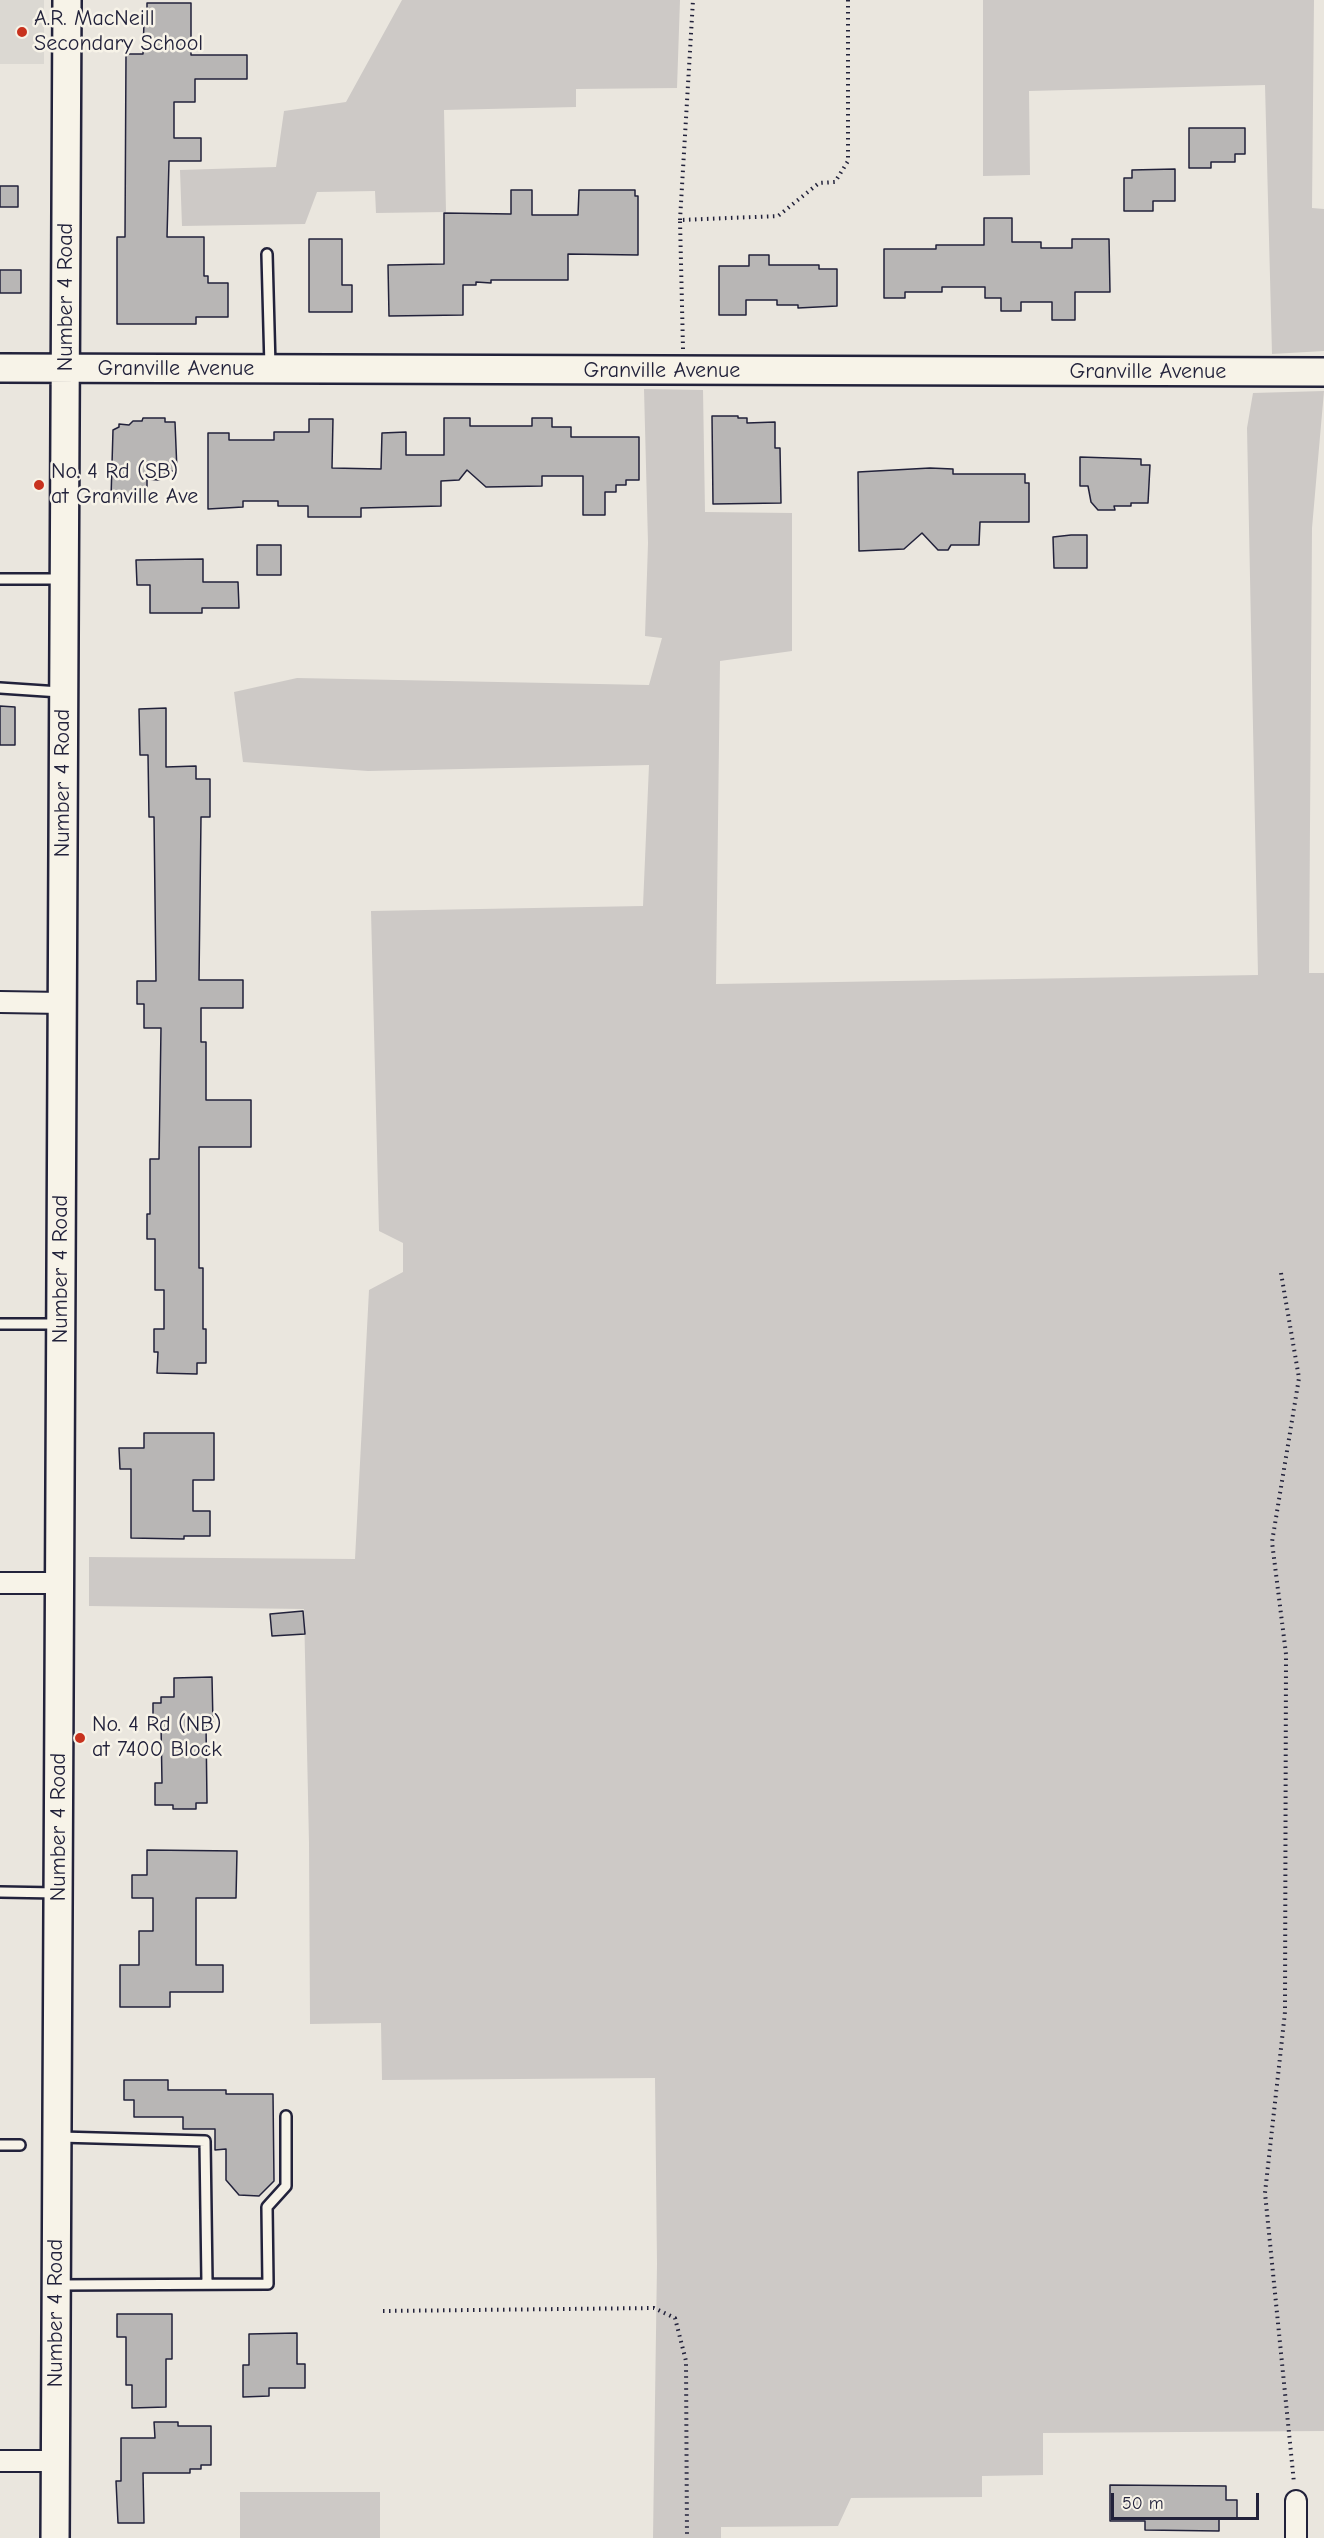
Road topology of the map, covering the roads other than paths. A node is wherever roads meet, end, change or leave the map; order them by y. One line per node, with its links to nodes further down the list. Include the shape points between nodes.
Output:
1 (67, 0): 4 (main road, Number 4 Road)
2 (267, 254): 5 (lane)
3 (0, 368): 4 (main road, Granville Avenue)
4 (66, 368): 5 (main road, Granville Avenue); 8 (main road, Number 4 Road)
5 (270, 369): 6 (main road, Granville Avenue)
6 (1324, 372)
7 (0, 579): 8 (lane)
8 (64, 579): 10 (main road, Number 4 Road)
9 (0, 688): 10 (lane)
10 (64, 692): 12 (main road, Number 4 Road)
11 (0, 1002): 12 (street)
12 (63, 1003): 14 (main road, Number 4 Road)
13 (0, 1324): 14 (lane)
14 (61, 1324): 16 (main road, Number 4 Road)
15 (0, 1583): 16 (street)
16 (60, 1583): 18 (main road, Number 4 Road)
17 (0, 1892): 18 (lane)
18 (59, 1893): 20 (main road, Number 4 Road)
19 (286, 2116): 23 (lane, via 286,2186 267,2207 268,2284)
20 (57, 2137): 23 (lane, via 205,2141); 24 (main road, Number 4 Road)
21 (0, 2145): 22 (lane)
22 (20, 2145)
23 (207, 2283): 24 (lane)
24 (56, 2285): 26 (main road, Number 4 Road)
25 (0, 2461): 26 (street)
26 (55, 2461): 28 (main road, Number 4 Road)
27 (1296, 2501): 29 (street)
28 (55, 2538)
29 (1296, 2538)

